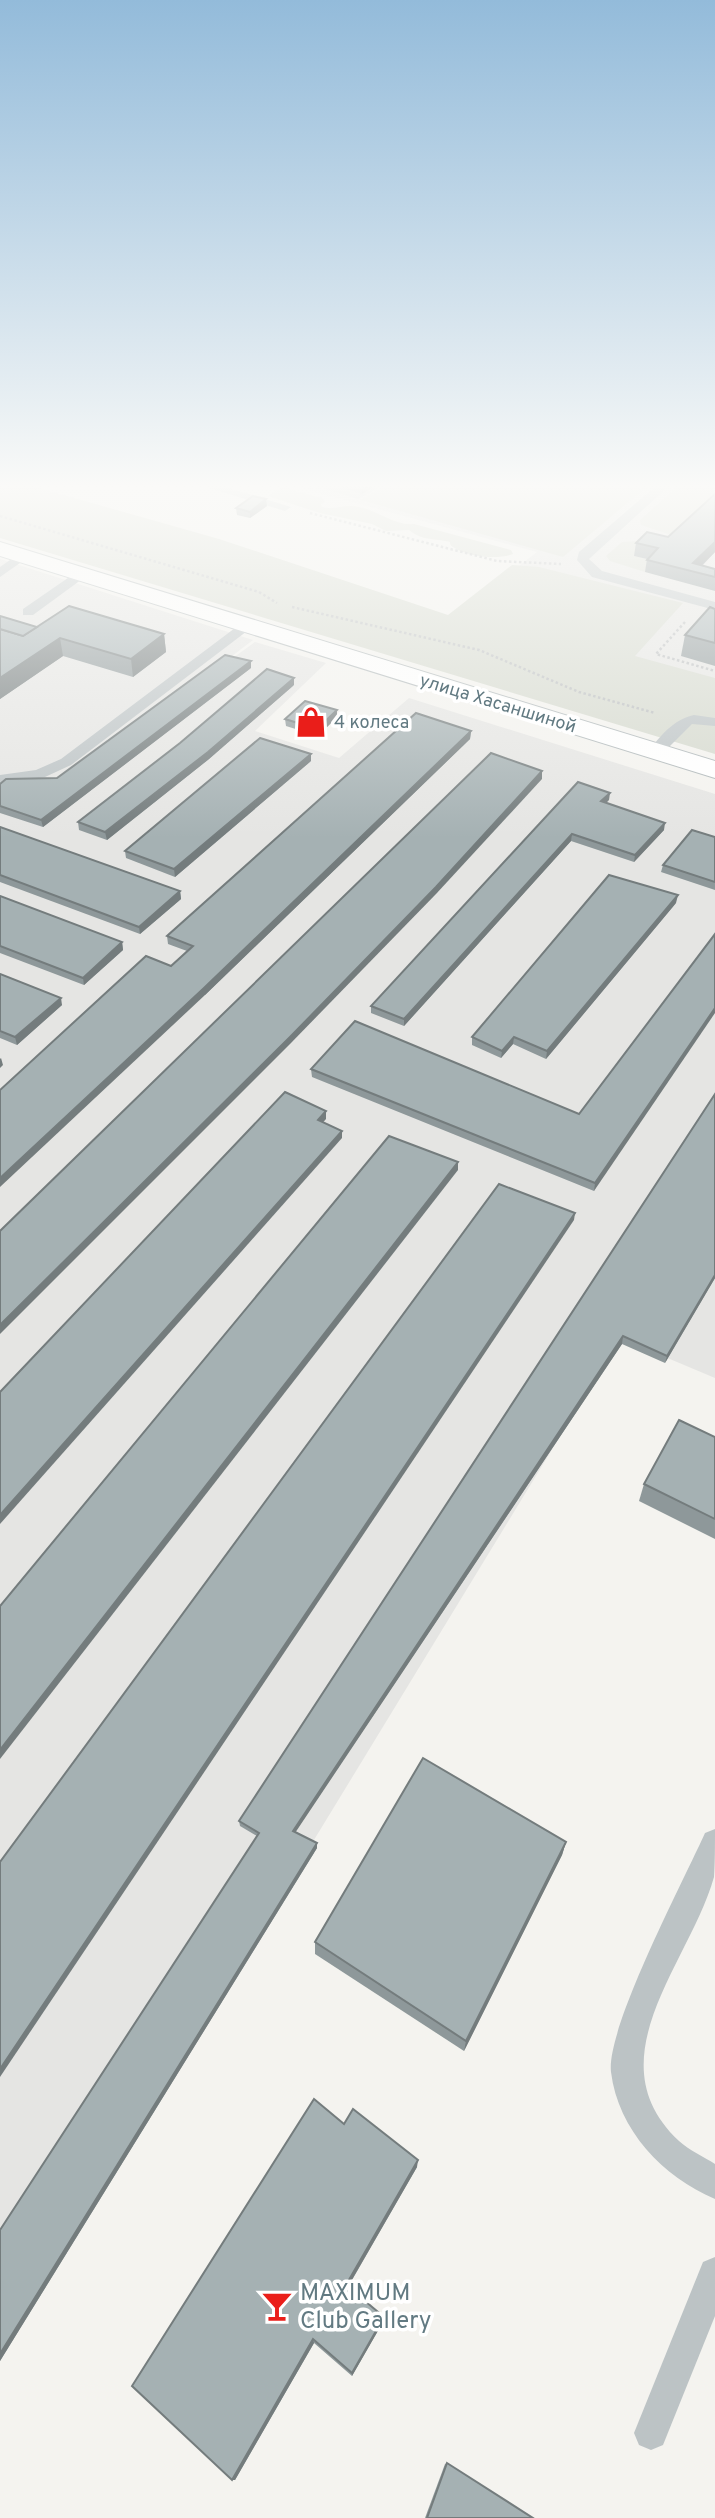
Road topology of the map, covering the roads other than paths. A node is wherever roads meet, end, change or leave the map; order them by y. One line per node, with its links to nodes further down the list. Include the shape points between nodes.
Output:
1 (40, 604): 3 (lane)
2 (178, 604): 4 (street, улица Хасаншиной)
3 (28, 612)
4 (248, 625): 6 (street, улица Хасаншиной); 8 (lane, via 66,762 40,774)
5 (715, 722): 6 (lane, via 689,717)
6 (656, 752): 7 (street, улица Хасаншиной)
7 (715, 770)
8 (0, 779)
9 (715, 1843): 10 (lane, via 634,2025 626,2070 636,2108 668,2152)
10 (715, 2183)
11 (715, 2274): 12 (lane)
12 (651, 2433)

